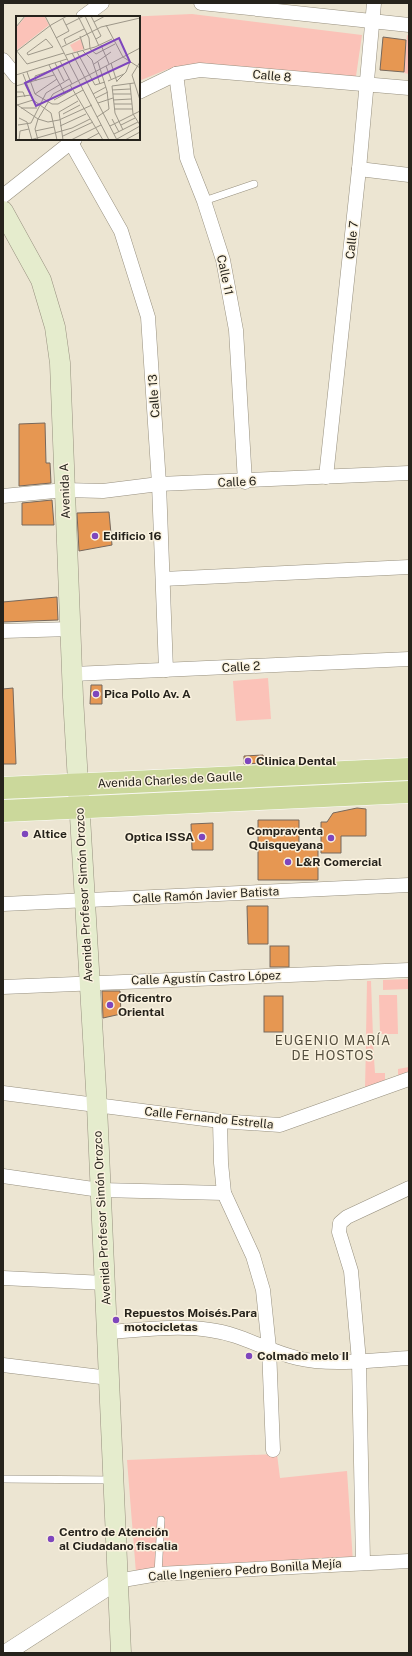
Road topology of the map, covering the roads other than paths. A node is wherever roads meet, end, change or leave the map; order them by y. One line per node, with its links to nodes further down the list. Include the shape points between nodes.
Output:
1 (102, 3): 4 (street)
2 (201, 3): 5 (street)
3 (374, 3): 5 (street, Calle 7)
4 (84, 16)
5 (371, 22): 6 (street); 8 (street, Calle 7)
6 (409, 25)
7 (176, 74): 8 (street, Calle 8, via 200,70); 10 (street, Calle 8); 16 (street, Calle 11, via 187,158)
8 (365, 85): 9 (street, Calle 8); 12 (street, Calle 7)
9 (409, 88)
10 (140, 92)
11 (72, 140): 15 (street); 21 (street, Calle 13, via 121,231 148,317)
12 (359, 169): 13 (street); 19 (street, Calle 7)
13 (409, 175)
14 (254, 184): 16 (lane)
15 (3, 196)
16 (204, 201): 20 (street, Calle 11, via 223,260 236,330)
17 (3, 210): 22 (main road, Avenida A, via 41,280 55,327 60,363)
18 (409, 473): 19 (street, Calle 6)
19 (326, 478): 20 (street, Calle 6)
20 (245, 482): 21 (street, Calle 6)
21 (159, 484): 22 (street, Calle 6, via 103,490); 25 (street, Calle 13)
22 (65, 490): 23 (street, Calle 6); 26 (main road, Avenida A)
23 (3, 496)
24 (409, 567): 25 (street)
25 (163, 580): 29 (street, Calle 13)
26 (71, 629): 27 (street); 30 (main road, Avenida A)
27 (3, 631)
28 (409, 659): 29 (street, Calle 2)
29 (166, 670): 30 (street, Calle 2)
30 (73, 674): 32 (main road, Avenida A)
31 (409, 769): 32 (main road, Avenida Charles de Gaulle)
32 (78, 784): 33 (main road, Avenida Charles de Gaulle); 35 (main road, Avenida Profesor Simón Orozco)
33 (3, 788)
34 (409, 792): 35 (main road, Avenida Charles de Gaulle)
35 (79, 807): 36 (main road, Avenida Charles de Gaulle); 38 (main road, Avenida Profesor Simón Orozco)
36 (3, 810)
37 (409, 885): 38 (street, Calle Ramón Javier Batista)
38 (85, 901): 39 (street, Calle Ramón Javier Batista); 41 (main road, Avenida Profesor Simón Orozco)
39 (3, 904)
40 (409, 970): 41 (street, Calle Agustín Castro López)
41 (89, 983): 42 (street, Calle Agustín Castro López); 45 (main road, Avenida Profesor Simón Orozco)
42 (3, 987)
43 (409, 1079): 46 (street, Calle Fernando Estrella, via 280,1125)
44 (3, 1093): 45 (street, Calle Fernando Estrella)
45 (97, 1106): 46 (street, Calle Fernando Estrella); 49 (main road, Avenida Profesor Simón Orozco)
46 (220, 1121): 50 (street)
47 (3, 1176): 49 (street)
48 (409, 1188): 56 (street, via 347,1217 340,1223 339,1232 351,1271)
49 (100, 1190): 50 (street); 52 (main road, Avenida Profesor Simón Orozco)
50 (224, 1193): 54 (street, via 259,1273)
51 (3, 1278): 52 (street)
52 (105, 1282): 53 (main road, Avenida Profesor Simón Orozco)
53 (107, 1332): 54 (street, via 208,1329 239,1336); 58 (main road, Avenida Profesor Simón Orozco)
54 (269, 1348): 56 (street, via 297,1358); 59 (street)
55 (409, 1358): 56 (street)
56 (358, 1361): 64 (street)
57 (3, 1365): 58 (street)
58 (109, 1378): 61 (main road, Avenida Profesor Simón Orozco)
59 (273, 1450)
60 (3, 1479): 61 (lane)
61 (113, 1480): 66 (main road, Avenida Profesor Simón Orozco)
62 (161, 1520): 65 (lane)
63 (409, 1560): 64 (street, Calle Ingeniero Pedro Bonilla Mejía)
64 (362, 1563): 65 (street, Calle Ingeniero Pedro Bonilla Mejía)
65 (158, 1574): 66 (street, Calle Ingeniero Pedro Bonilla Mejía)
66 (117, 1582): 67 (street, Calle Ingeniero Pedro Bonilla Mejía); 68 (main road, Avenida Profesor Simón Orozco)
67 (4, 1653)
68 (121, 1653)

